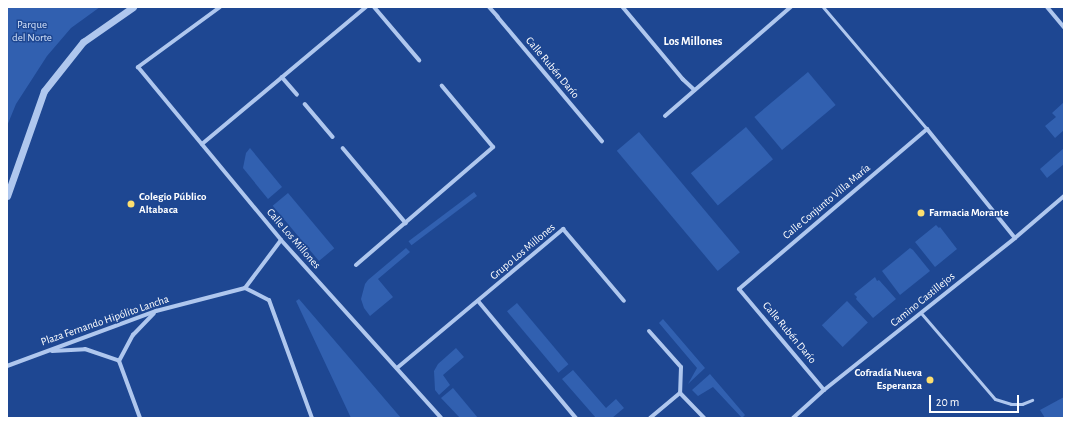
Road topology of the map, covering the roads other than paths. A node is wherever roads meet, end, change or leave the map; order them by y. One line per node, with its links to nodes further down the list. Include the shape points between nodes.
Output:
1 (133, 7): 24 (street, via 83,42 44,92)
2 (220, 7): 22 (street, Calle Los Millones, via 138,67)
3 (366, 7): 13 (street)
4 (374, 7): 12 (street)
5 (489, 7): 10 (street, Calle Rubén Darío)
6 (623, 7): 15 (street)
7 (791, 7): 15 (street)
8 (823, 7): 19 (lane)
9 (1047, 7): 11 (street)
10 (498, 17): 21 (street, Calle Rubén Darío)
11 (1064, 27)
12 (419, 60)
13 (282, 77): 16 (street); 22 (street)
14 (442, 86): 26 (street, via 493,147)
15 (695, 90): 18 (street)
16 (296, 94)
17 (305, 104): 20 (street)
18 (665, 116)
19 (927, 129): 27 (street); 31 (street, Calle Conjunto Villa María)
20 (333, 137)
21 (602, 142)
22 (202, 144): 28 (street, Calle Los Millones)
23 (342, 148): 26 (street)
24 (7, 196)
25 (1064, 196): 27 (street, Camino Castillejos)
26 (406, 223): 29 (street)
27 (1015, 238): 35 (street, Camino Castillejos)
28 (281, 240): 30 (street); 40 (street, Calle Los Millones)
29 (356, 265)
30 (245, 288): 34 (street, Plaza Fernando Hipólito Lancha); 45 (street, via 268,300)
31 (739, 289): 41 (street, Calle Rubén Darío)
32 (478, 301): 33 (street, Grupo Los Millones, via 563,229); 40 (street, Grupo Los Millones); 47 (street)
33 (624, 301)
34 (156, 311): 37 (street, Plaza Fernando Hipólito Lancha); 38 (street, via 133,335)
35 (921, 313): 41 (street, Camino Castillejos); 43 (lane, via 995,399 1012,404)
36 (649, 331): 42 (street, via 681,366)
37 (48, 351): 38 (street, via 85,349); 39 (street, Plaza Fernando Hipólito Lancha)
38 (118, 361): 44 (street)
39 (7, 366)
40 (397, 368): 46 (street, Calle Los Millones)
41 (824, 390): 50 (street, Camino Castillejos)
42 (680, 393): 48 (street); 49 (street)
43 (1032, 400)
44 (140, 418)
45 (312, 418)
46 (441, 418)
47 (576, 418)
48 (650, 418)
49 (704, 418)
50 (793, 418)

